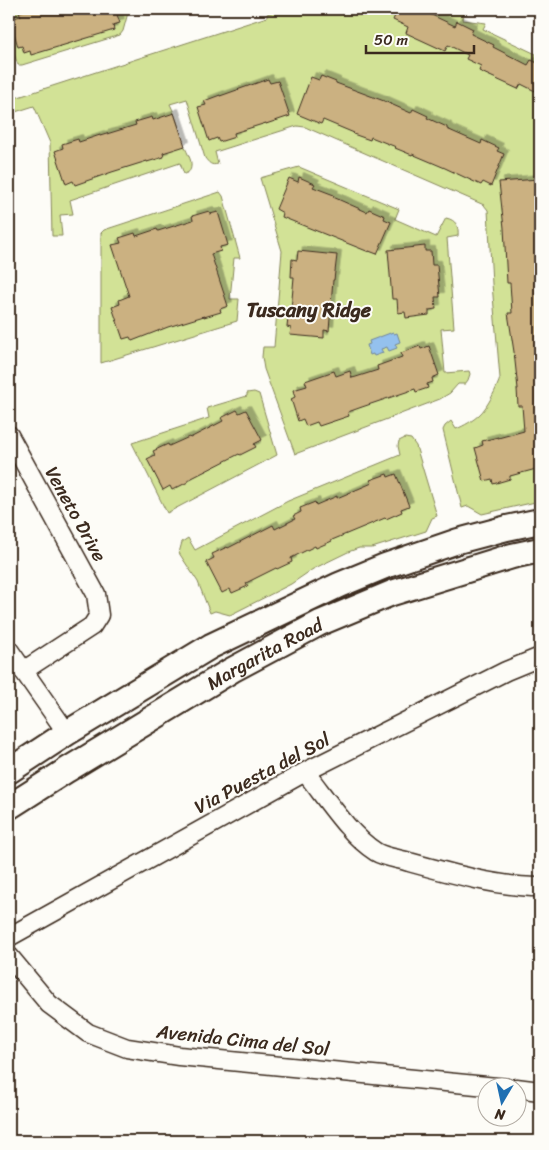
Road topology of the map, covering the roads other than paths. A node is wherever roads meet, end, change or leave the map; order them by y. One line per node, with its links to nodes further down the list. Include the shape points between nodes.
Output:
1 (9, 435): 6 (street, Veneto Drive, via 96,594 99,615 92,626)
2 (540, 521): 7 (main road, Margarita Road, via 458,541 339,585 211,646)
3 (540, 550): 10 (main road, Margarita Road, via 392,593 320,623 232,670)
4 (9, 650): 6 (street)
5 (540, 657): 9 (street, Via Puesta del Sol)
6 (23, 671): 7 (street)
7 (67, 733): 8 (main road, Margarita Road)
8 (9, 771)
9 (305, 772): 11 (street, via 350,830 377,853 488,881); 12 (street, Via Puesta del Sol)
10 (9, 807)
11 (540, 887)
12 (9, 937)
13 (9, 956): 14 (street, Avenida Cima del Sol, via 49,1004 88,1033 127,1048)
14 (476, 1085)
15 (526, 1089): 16 (street)
16 (540, 1091)

